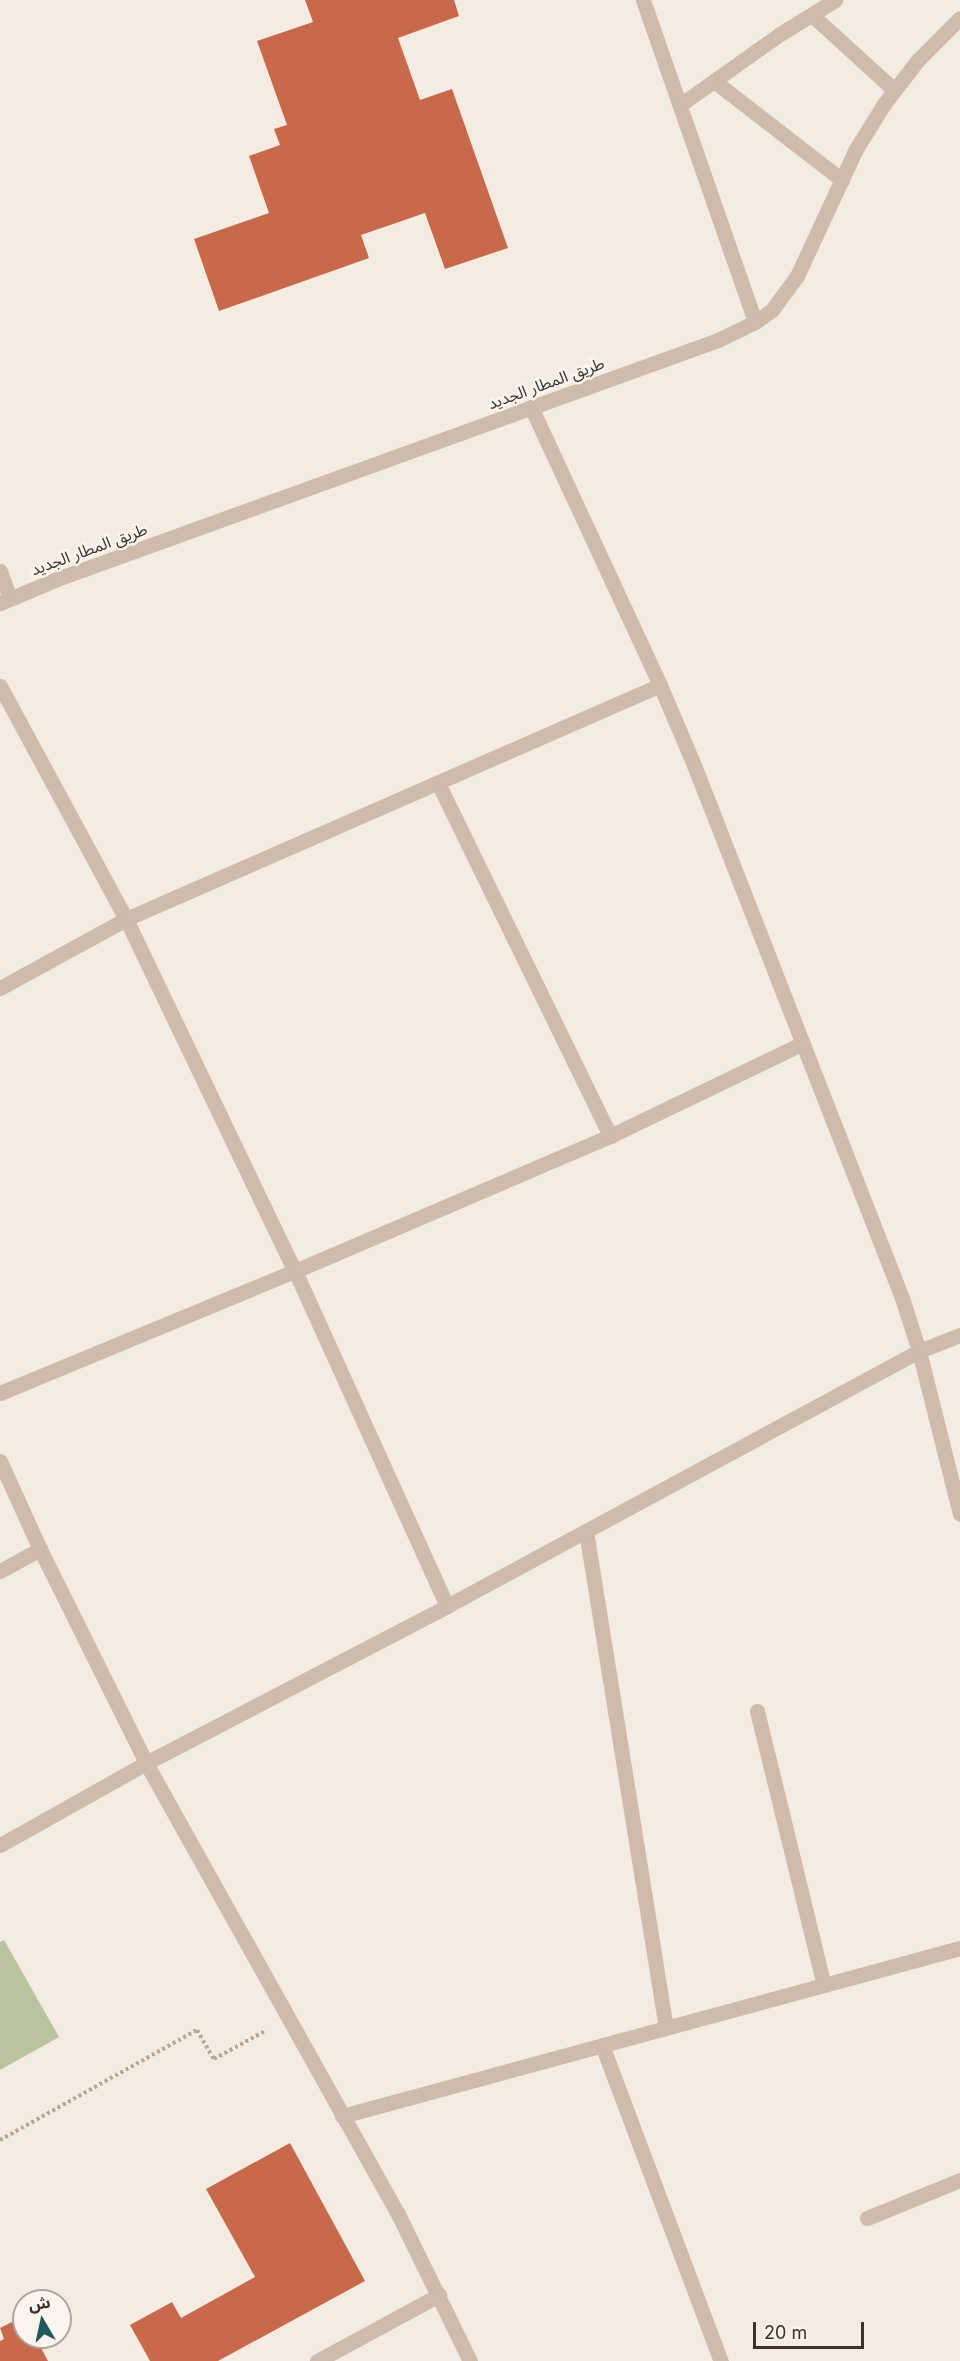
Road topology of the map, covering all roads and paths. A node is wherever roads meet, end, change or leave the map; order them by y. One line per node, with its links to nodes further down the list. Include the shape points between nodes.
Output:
1 (643, 0): 7 (street)
2 (835, 0): 3 (street)
3 (812, 15): 5 (street); 6 (street)
4 (960, 18): 6 (street, طريق المطار الجديد, via 916,61)
5 (714, 81): 7 (street); 8 (street)
6 (894, 90): 8 (street, طريق المطار الجديد, via 856,149)
7 (680, 105): 9 (street)
8 (842, 180): 9 (street, طريق المطار الجديد, via 786,294)
9 (754, 322): 10 (street, طريق المطار الجديد, via 718,340)
10 (531, 407): 12 (street, طريق المطار الجديد); 13 (street)
11 (0, 571): 12 (street)
12 (5, 601)
13 (660, 685): 15 (street); 18 (street)
14 (0, 686): 16 (street)
15 (438, 783): 16 (street); 19 (street)
16 (126, 919): 17 (street); 20 (street)
17 (0, 988)
18 (802, 1043): 19 (street); 22 (street, via 902,1298)
19 (610, 1136): 20 (street)
20 (295, 1271): 23 (street); 29 (street)
21 (960, 1335): 22 (street)
22 (919, 1352): 25 (street); 26 (street)
23 (0, 1393)
24 (0, 1461): 27 (street)
25 (960, 1514)
26 (586, 1531): 29 (street); 36 (street)
27 (40, 1549): 28 (street); 31 (street)
28 (0, 1571)
29 (447, 1606): 31 (street)
30 (757, 1711): 34 (street)
31 (146, 1763): 32 (street); 35 (street)
32 (0, 1845)
33 (960, 1948): 34 (street)
34 (824, 1985): 36 (street)
35 (288, 2018): 38 (street); 39 (path, via 214,2060 197,2031)
36 (666, 2028): 37 (street)
37 (602, 2045): 38 (street); 45 (street)
38 (342, 2116): 42 (street)
39 (0, 2140)
40 (960, 2180): 41 (street)
41 (867, 2218)
42 (439, 2295): 43 (street); 44 (street)
43 (326, 2359)
44 (470, 2361)
45 (721, 2361)

